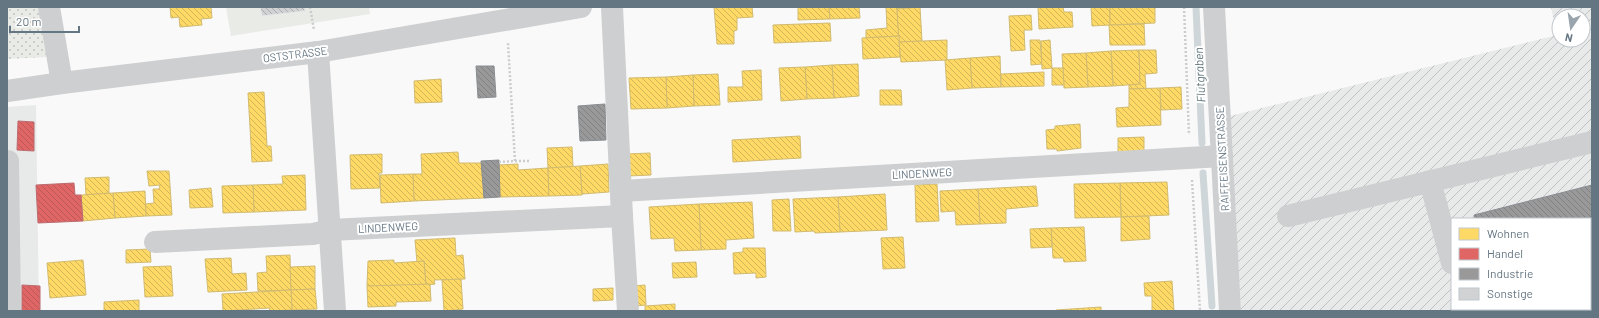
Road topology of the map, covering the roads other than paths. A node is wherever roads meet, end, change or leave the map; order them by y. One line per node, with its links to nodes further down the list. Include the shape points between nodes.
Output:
1 (49, 7): 6 (street)
2 (581, 7): 5 (street, OSTSTRASSE)
3 (612, 7): 12 (street)
4 (1214, 7): 9 (street, RAIFFEISENSTRASSE)
5 (318, 52): 6 (street, OSTSTRASSE); 16 (street)
6 (62, 83): 7 (street, OSTSTRASSE)
7 (7, 91)
8 (1592, 142): 11 (street)
9 (1222, 156): 12 (street, LINDENWEG); 23 (street, RAIFFEISENSTRASSE)
10 (8, 161): 13 (street)
11 (1430, 181): 15 (street); 18 (street)
12 (621, 191): 14 (street)
13 (8, 212): 19 (street)
14 (622, 216): 16 (street, LINDENWEG); 22 (street)
15 (1288, 216)
16 (330, 230): 17 (street, LINDENWEG, via 313,234); 21 (street)
17 (155, 242)
18 (1451, 259)
19 (8, 271): 20 (street)
20 (10, 311)
21 (335, 311)
22 (628, 311)
23 (1230, 311)

